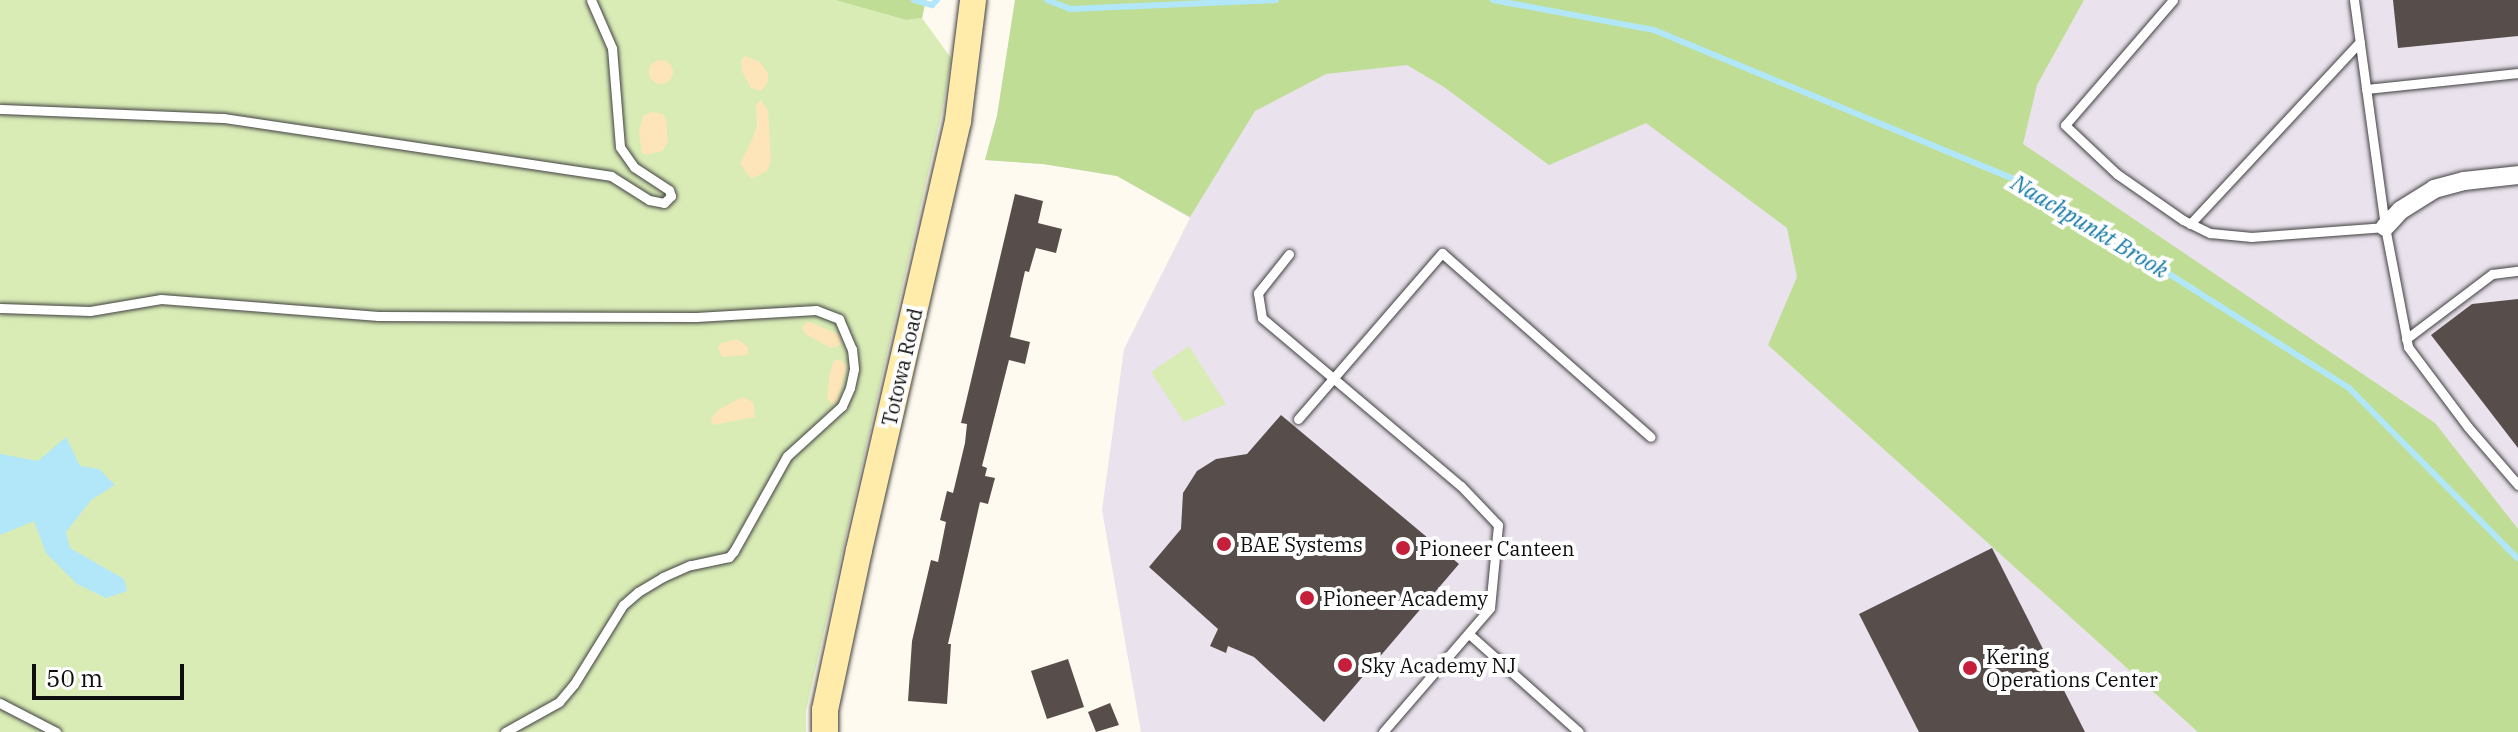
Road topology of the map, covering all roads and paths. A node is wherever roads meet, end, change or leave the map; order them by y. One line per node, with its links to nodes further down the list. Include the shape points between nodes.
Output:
1 (591, 0): 8 (lane, via 612,48 620,147 634,167 669,190 671,196 664,203 649,200 611,176 239,120)
2 (973, 0): 24 (main road, Totowa Road, via 958,121 859,550 825,710)
3 (2173, 0): 10 (lane, via 2065,125 2117,174)
4 (2354, 0): 5 (lane)
5 (2360, 42): 7 (lane); 10 (lane)
6 (2518, 73): 7 (lane)
7 (2366, 89): 11 (lane)
8 (0, 109)
9 (2518, 175): 11 (street, via 2434,189)
10 (2190, 224): 11 (lane, via 2210,233 2252,237)
11 (2385, 227): 15 (lane)
12 (1289, 254): 16 (lane, via 1258,293 1262,318)
13 (2518, 271): 15 (lane, via 2492,274)
14 (0, 308): 23 (lane, via 90,311 161,299 378,316 696,317 816,310 839,319 854,369 842,406 787,456 734,551 729,557 690,565 638,592 623,605 559,702)
15 (2406, 339): 19 (lane, via 2468,427)
16 (1333, 381): 17 (lane); 18 (lane, via 1442,253); 20 (lane, via 1461,486 1498,525 1490,608)
17 (1298, 419)
18 (1651, 437)
19 (2518, 485)
20 (1469, 634): 25 (lane); 26 (lane)
21 (0, 703): 22 (lane)
22 (56, 732)
23 (505, 732)
24 (825, 732)
25 (1383, 732)
26 (1579, 732)

